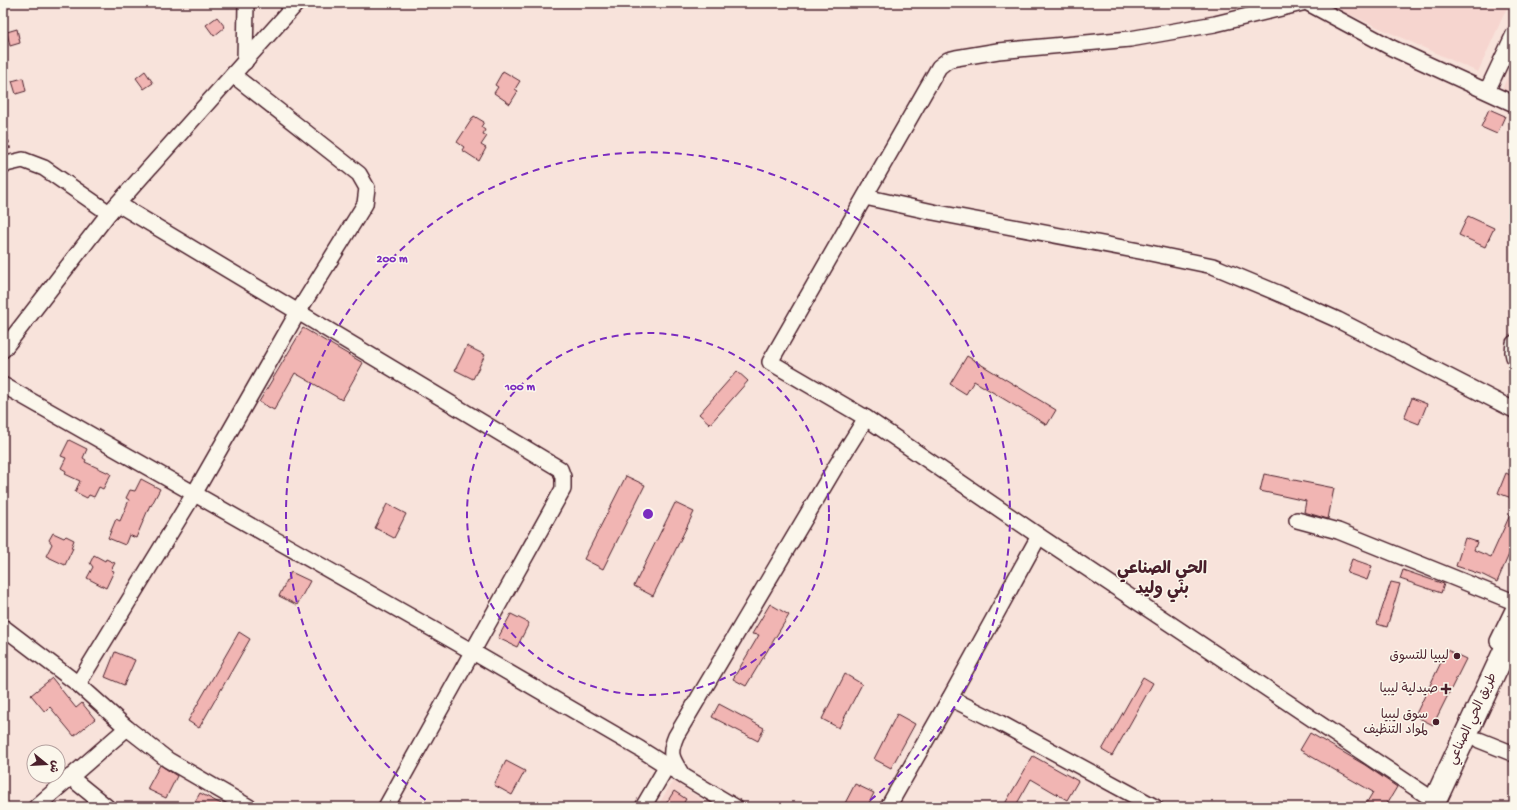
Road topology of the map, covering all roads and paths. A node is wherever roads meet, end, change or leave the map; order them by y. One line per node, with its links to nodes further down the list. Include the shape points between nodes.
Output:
1 (246, 3): 6 (street)
2 (297, 3): 6 (street)
3 (1302, 3): 12 (street, via 1215,24 1145,36 998,51 948,60 939,68)
4 (1308, 3): 8 (street, via 1392,48)
5 (1514, 34): 8 (street)
6 (245, 62): 7 (street)
7 (233, 75): 13 (street); 14 (street, via 359,174 367,188 365,204)
8 (1487, 91): 9 (street)
9 (1514, 104)
10 (3, 118): 11 (path)
11 (8, 165): 13 (street, via 23,160 44,168)
12 (865, 197): 19 (street, via 1213,266 1338,320); 20 (street, via 770,362)
13 (114, 208): 14 (street); 16 (street)
14 (298, 312): 21 (street); 28 (street, via 560,469 563,489)
15 (1514, 343): 17 (street)
16 (3, 350)
17 (1514, 357)
18 (3, 385): 21 (street)
19 (1514, 410)
20 (866, 418): 23 (street); 33 (street)
21 (194, 494): 28 (street); 30 (street)
22 (1297, 520): 24 (street, via 1338,531)
23 (1039, 536): 31 (street); 40 (street)
24 (1514, 602)
25 (1514, 608): 40 (street)
26 (3, 627): 30 (street)
27 (1514, 630): 40 (highway, طريق الحي الصناعي)
28 (473, 652): 35 (street); 44 (street)
29 (1514, 666): 34 (highway)
30 (78, 684): 32 (street)
31 (950, 698): 47 (street); 48 (street)
32 (127, 728): 39 (street); 43 (street, via 168,760)
33 (676, 736): 35 (street, via 665,745); 38 (street, via 671,748 672,759)
34 (1479, 740): 36 (street); 49 (highway)
35 (640, 749): 37 (street)
36 (1514, 754)
37 (667, 766): 38 (street); 45 (street)
38 (683, 776): 46 (street)
39 (70, 777): 41 (street); 42 (street)
40 (1427, 803)
41 (36, 807)
42 (107, 807)
43 (249, 807)
44 (386, 807)
45 (643, 807)
46 (735, 807)
47 (888, 807)
48 (1155, 807)
49 (1448, 807)

